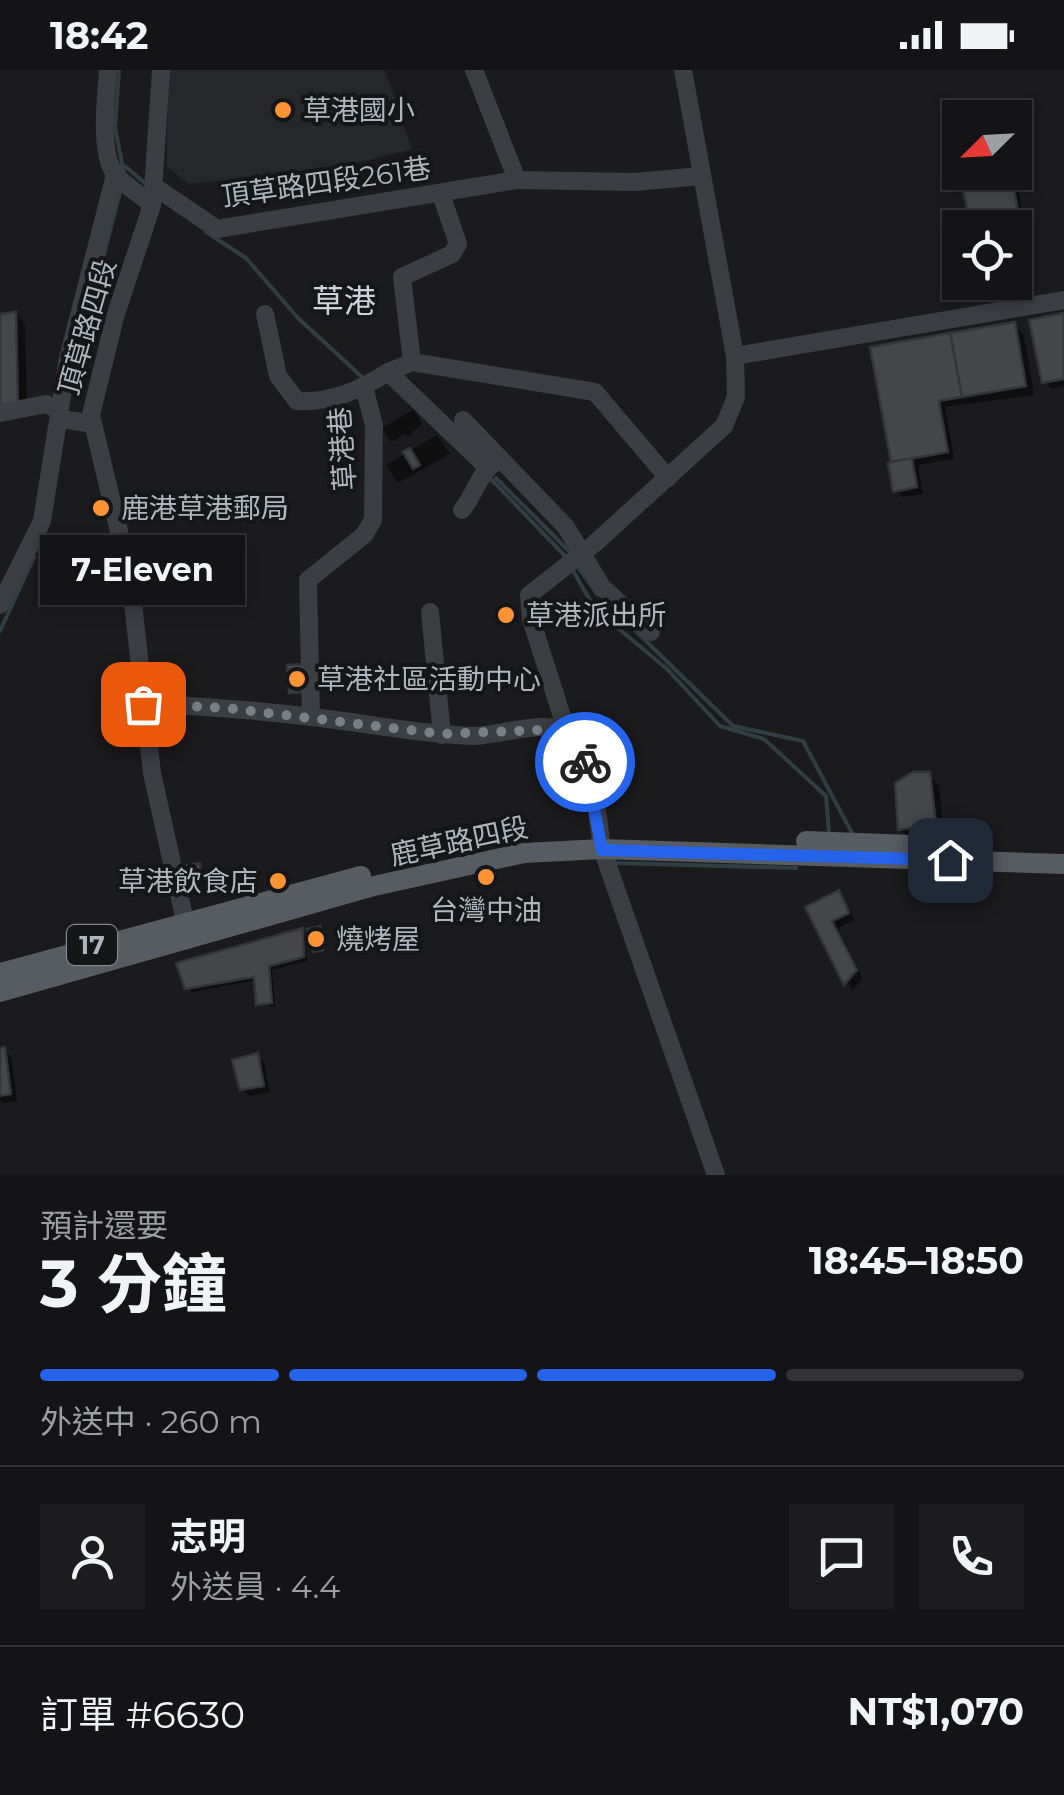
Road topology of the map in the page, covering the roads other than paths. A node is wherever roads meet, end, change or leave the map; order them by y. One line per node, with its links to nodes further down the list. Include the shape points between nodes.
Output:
1 (108, 70): 5 (street, via 105,120)
2 (161, 70): 9 (street, 頂草路四段)
3 (474, 70): 7 (street)
4 (683, 70): 6 (street)
5 (116, 175): 9 (street, 頂草路四段261巷); 16 (street)
6 (701, 176): 7 (street, 頂草路四段261巷); 12 (street)
7 (517, 180): 8 (street, 頂草路四段261巷)
8 (441, 194): 9 (street, 頂草路四段261巷, via 217,229); 13 (street, via 458,244 452,254 402,277)
9 (154, 196): 19 (street, 頂草路四段, via 94,393)
10 (1064, 300): 12 (street)
11 (265, 314): 15 (street, via 278,376 297,401)
12 (735, 356): 21 (street, via 732,412)
13 (412, 362): 14 (street); 21 (street, via 595,392)
14 (388, 372): 15 (street); 20 (street)
15 (364, 387): 28 (street, 草港巷, via 374,425 370,487 376,513 364,535 308,580)
16 (59, 410): 17 (street, via 46,404); 19 (street, via 62,419); 24 (street, via 42,520)
17 (0, 413)
18 (463, 420): 20 (street)
19 (93, 424): 27 (street, 頂草路四段, via 130,577)
20 (492, 464): 22 (street); 23 (street)
21 (668, 478): 23 (street)
22 (462, 510)
23 (576, 558): 26 (street); 29 (street, via 529,595 528,608)
24 (0, 605)
25 (430, 612): 30 (street)
26 (651, 632)
27 (143, 704): 28 (street); 33 (street, 頂草路四段)
28 (311, 717): 30 (street)
29 (566, 729): 30 (street); 31 (street, via 582,747)
30 (442, 734)
31 (602, 843): 32 (main road, 鹿草路四段 / 17); 33 (main road, 鹿草路四段 / 17, via 513,842); 34 (main road, 鹿草路四段 / 17, via 374,886); 37 (street)
32 (1060, 857)
33 (184, 921): 34 (street); 35 (main road, 鹿草路四段 / 17)
34 (165, 944): 36 (main road, 鹿草路四段 / 17)
35 (0, 973)
36 (0, 992)
37 (716, 1175)

